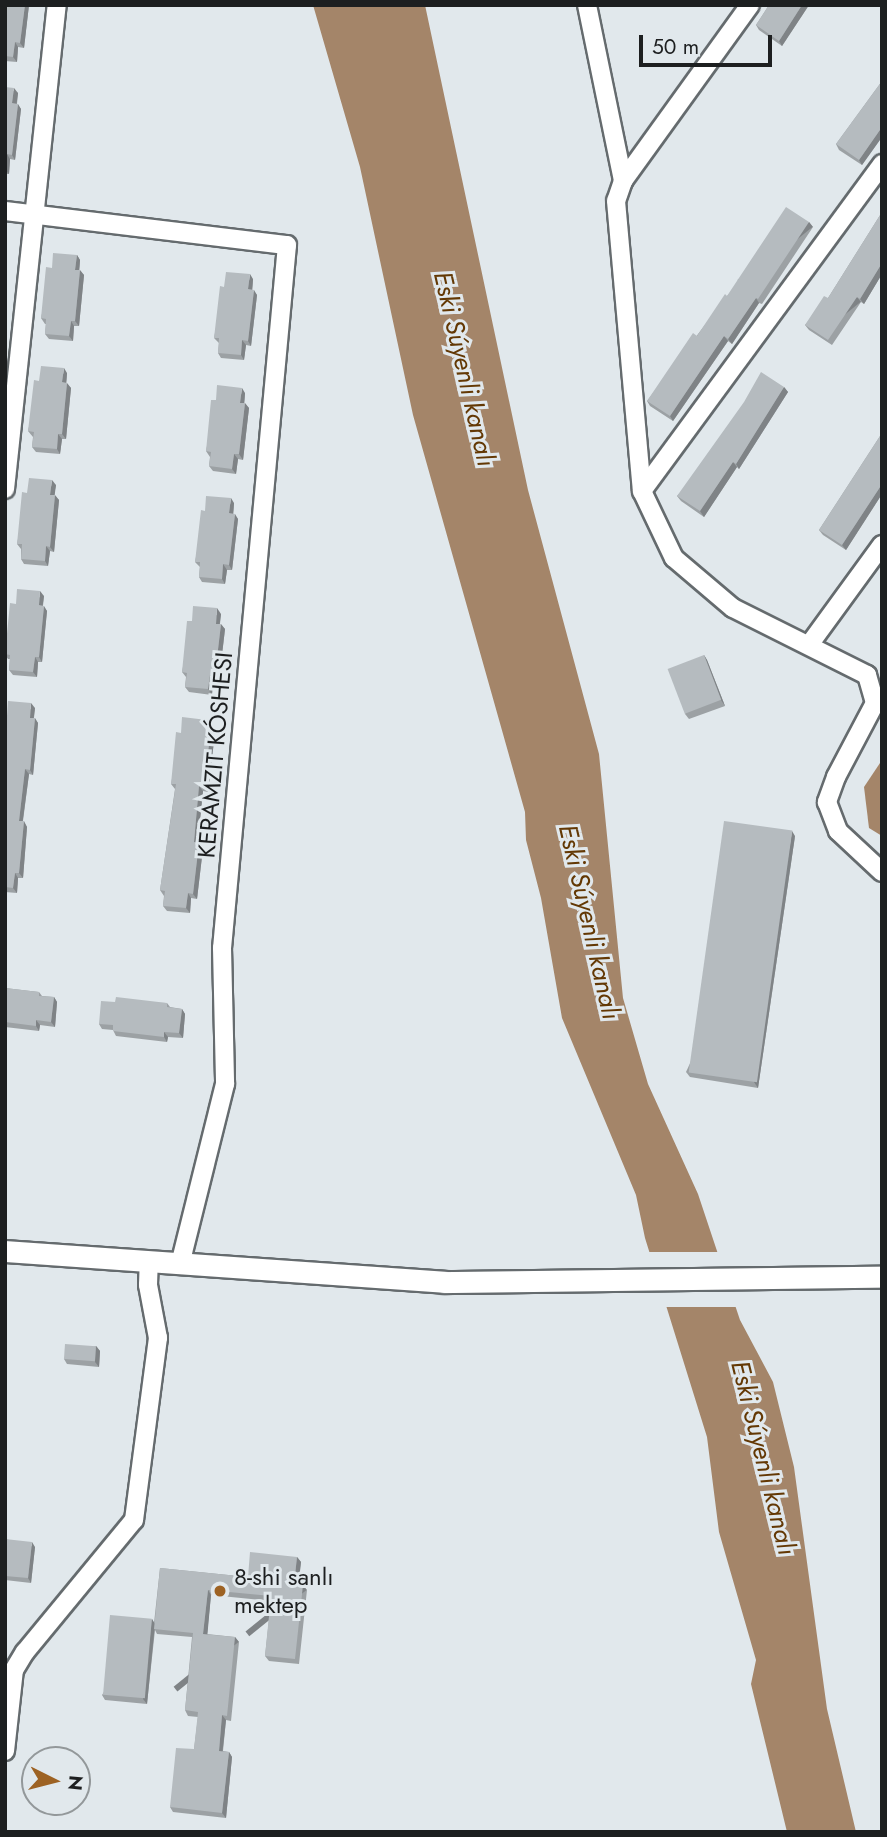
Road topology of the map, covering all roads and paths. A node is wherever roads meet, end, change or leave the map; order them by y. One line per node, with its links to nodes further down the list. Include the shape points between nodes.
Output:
1 (57, 5): 7 (street)
2 (587, 5): 5 (street)
3 (751, 5): 5 (street)
4 (882, 164): 9 (street)
5 (623, 181): 9 (street, via 616,201)
6 (5, 211): 7 (street)
7 (33, 214): 8 (street); 15 (street, KERAMZIT KÓSHESI, via 287,245 222,948 225,1084)
8 (5, 489)
9 (642, 491): 11 (street, via 674,558 733,608)
10 (882, 545): 11 (street)
11 (809, 645): 12 (street, via 867,675 875,703 827,802 838,831)
12 (882, 872)
13 (5, 1251): 14 (street)
14 (149, 1262): 15 (street); 17 (street, via 148,1285 158,1338 134,1520 14,1670)
15 (180, 1264): 16 (street, via 444,1282)
16 (882, 1277)
17 (5, 1751)

